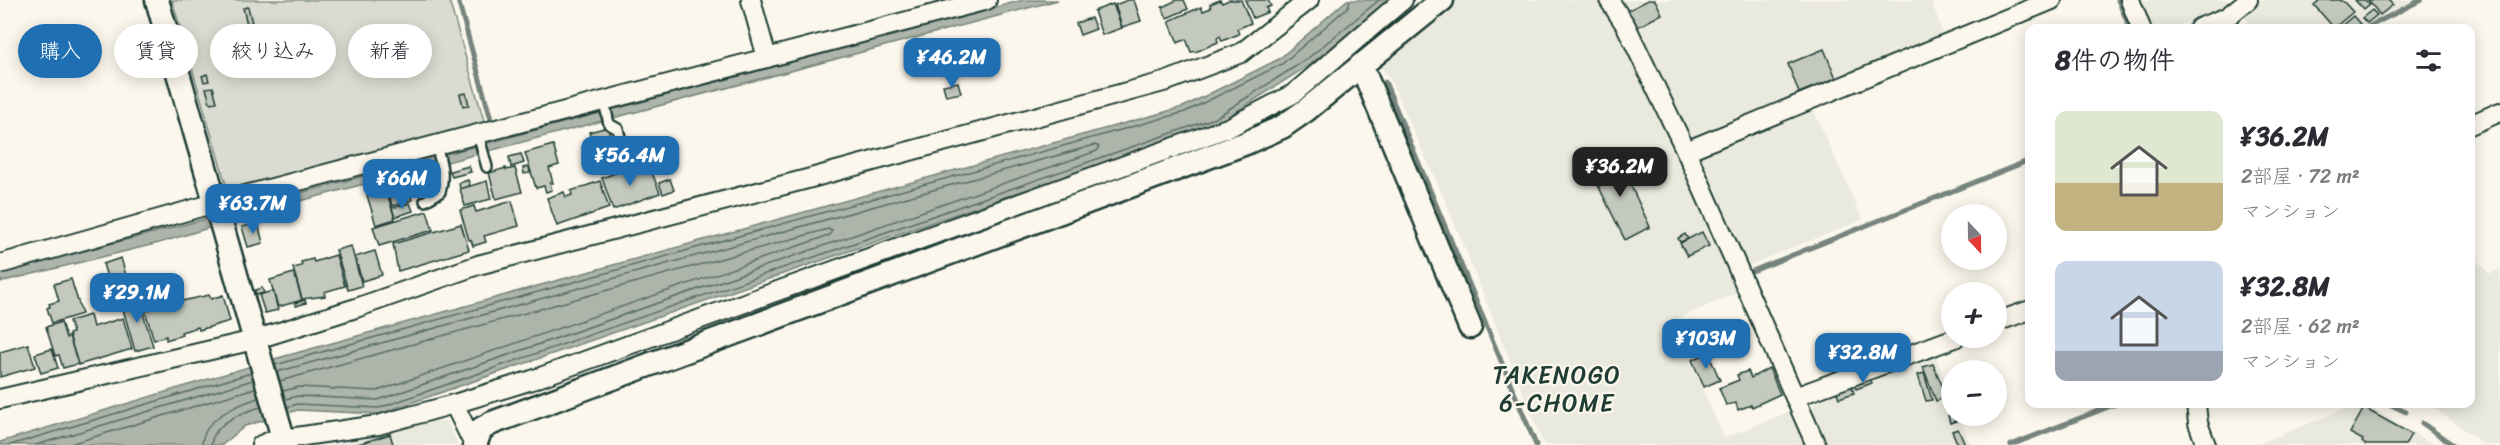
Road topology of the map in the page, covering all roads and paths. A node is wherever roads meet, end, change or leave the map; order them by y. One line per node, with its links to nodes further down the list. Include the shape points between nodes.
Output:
1 (157, 0): 24 (street)
2 (751, 0): 13 (street)
3 (987, 0): 13 (street)
4 (1309, 0): 30 (street, via 1241,53 1177,77 478,265 356,308)
5 (1403, 0): 33 (street, via 1293,94 1230,127 532,380)
6 (1442, 0): 14 (street)
7 (1609, 0): 20 (street, via 1626,26)
8 (2052, 0): 20 (street)
9 (2130, 0): 11 (street)
10 (2248, 0): 12 (street, via 2227,17)
11 (2139, 24)
12 (2209, 24)
13 (767, 58): 15 (street)
14 (1361, 64): 28 (street); 36 (street, via 1282,127 1246,143 492,423 481,429)
15 (604, 104): 18 (street); 21 (lane, via 609,124 618,129)
16 (2500, 112): 17 (street)
17 (2475, 123)
18 (479, 138): 19 (street); 22 (lane)
19 (437, 148): 23 (lane, via 443,181 440,192); 24 (street)
20 (1686, 151): 31 (street)
21 (624, 154)
22 (487, 167)
23 (425, 201)
24 (216, 208): 25 (street); 30 (street)
25 (0, 264)
26 (2025, 312): 27 (street)
27 (2007, 318)
28 (1470, 327)
29 (1941, 343): 31 (street)
30 (257, 349): 32 (street); 35 (street)
31 (1796, 397): 37 (street)
32 (0, 399)
33 (454, 404): 35 (street, via 378,425); 36 (street)
34 (2196, 408): 38 (street)
35 (278, 438)
36 (475, 445)
37 (1816, 445)
38 (2206, 445)

